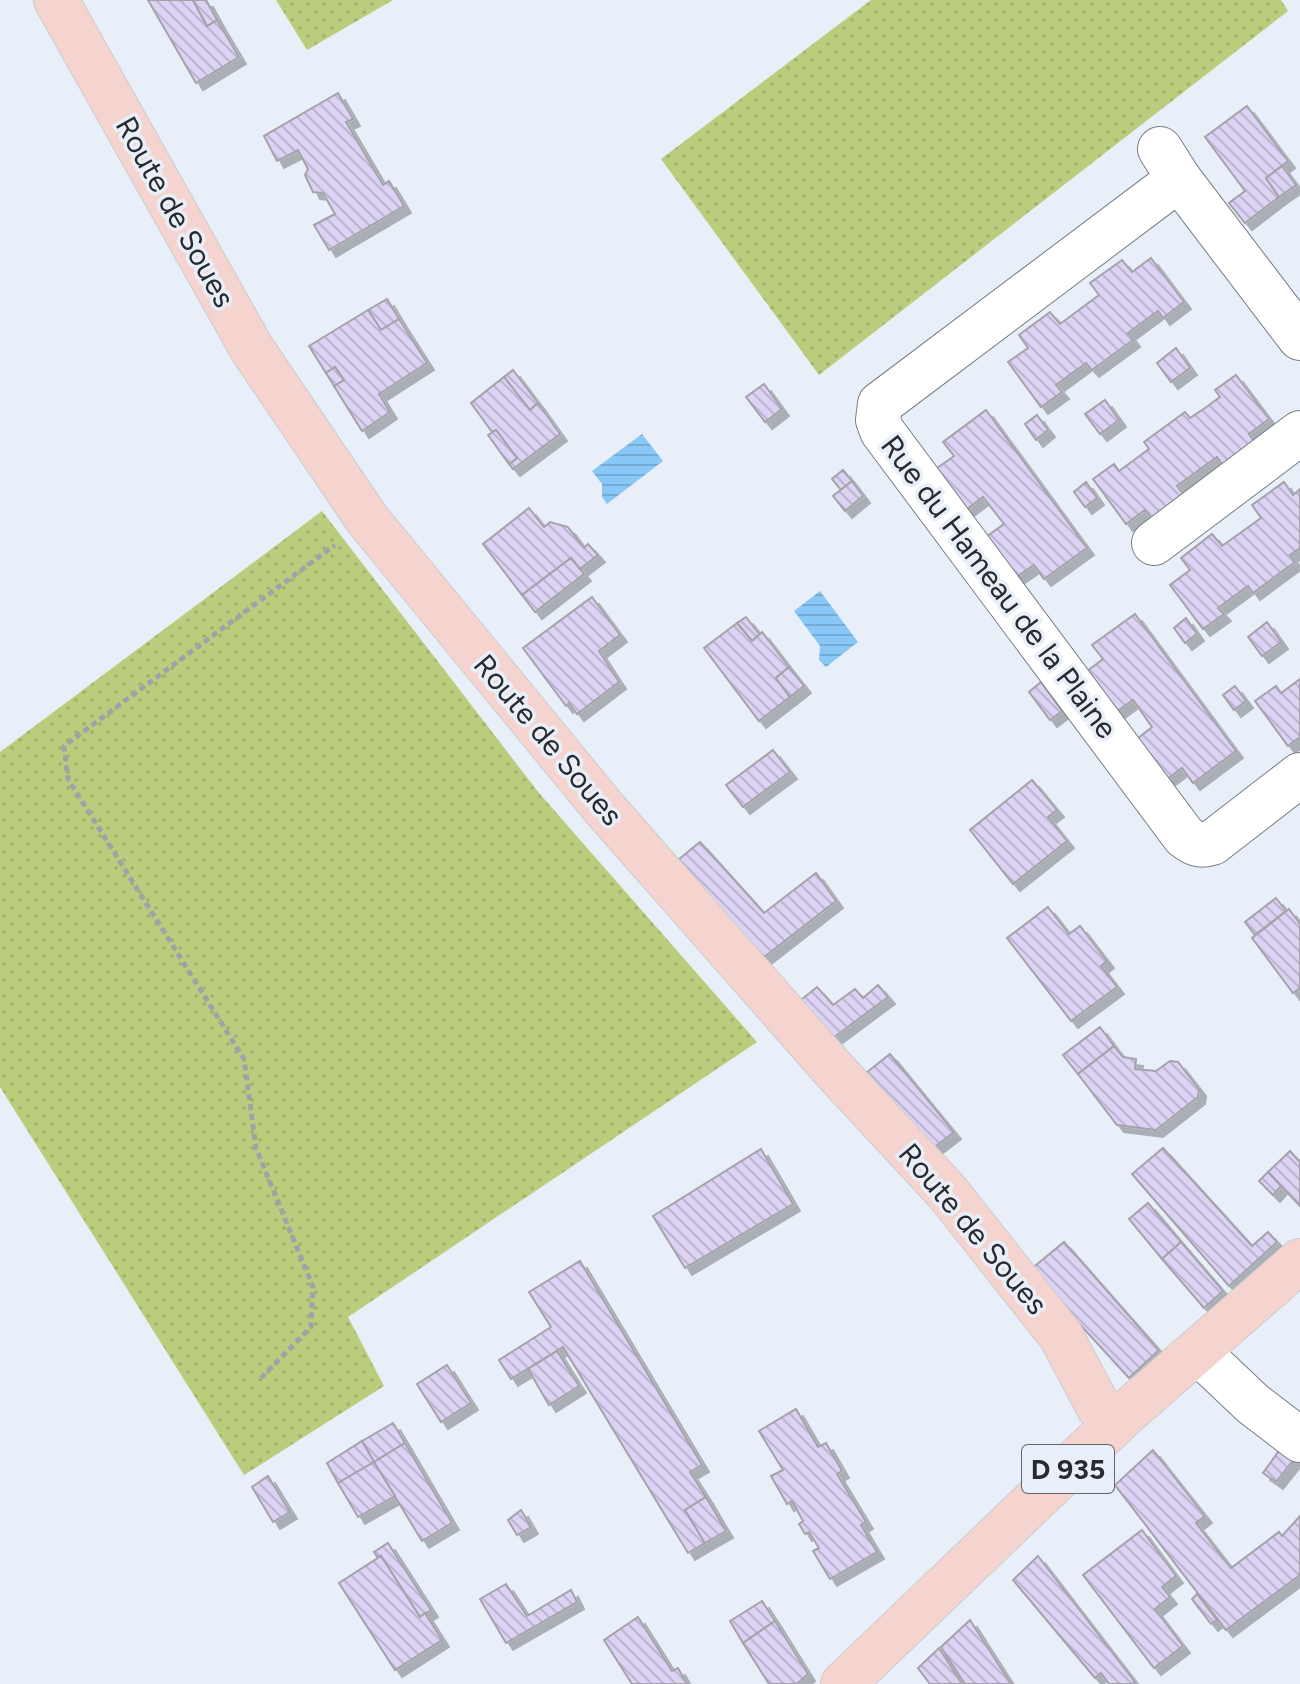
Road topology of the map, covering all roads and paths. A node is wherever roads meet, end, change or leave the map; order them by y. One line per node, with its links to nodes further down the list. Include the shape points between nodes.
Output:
1 (56, 0): 4 (main road, Route de Soues, via 252,349)
2 (1300, 338): 6 (street, Rue du Hameau de la Plaine, via 1169,164 880,404 878,420 1184,836 1203,846 1212,843)
3 (1300, 433): 5 (street)
4 (367, 519): 9 (path, via 64,746 68,779 244,1059 256,1148 313,1287 311,1327); 10 (main road, Route de Soues, via 603,807 948,1193 1061,1336)
5 (1154, 543)
6 (1300, 775)
7 (1300, 1261): 8 (main road, D 935)
8 (1198, 1352): 10 (main road, D 935); 11 (street)
9 (261, 1378)
10 (1112, 1426): 12 (main road, D 935)
11 (1300, 1440)
12 (843, 1684)

